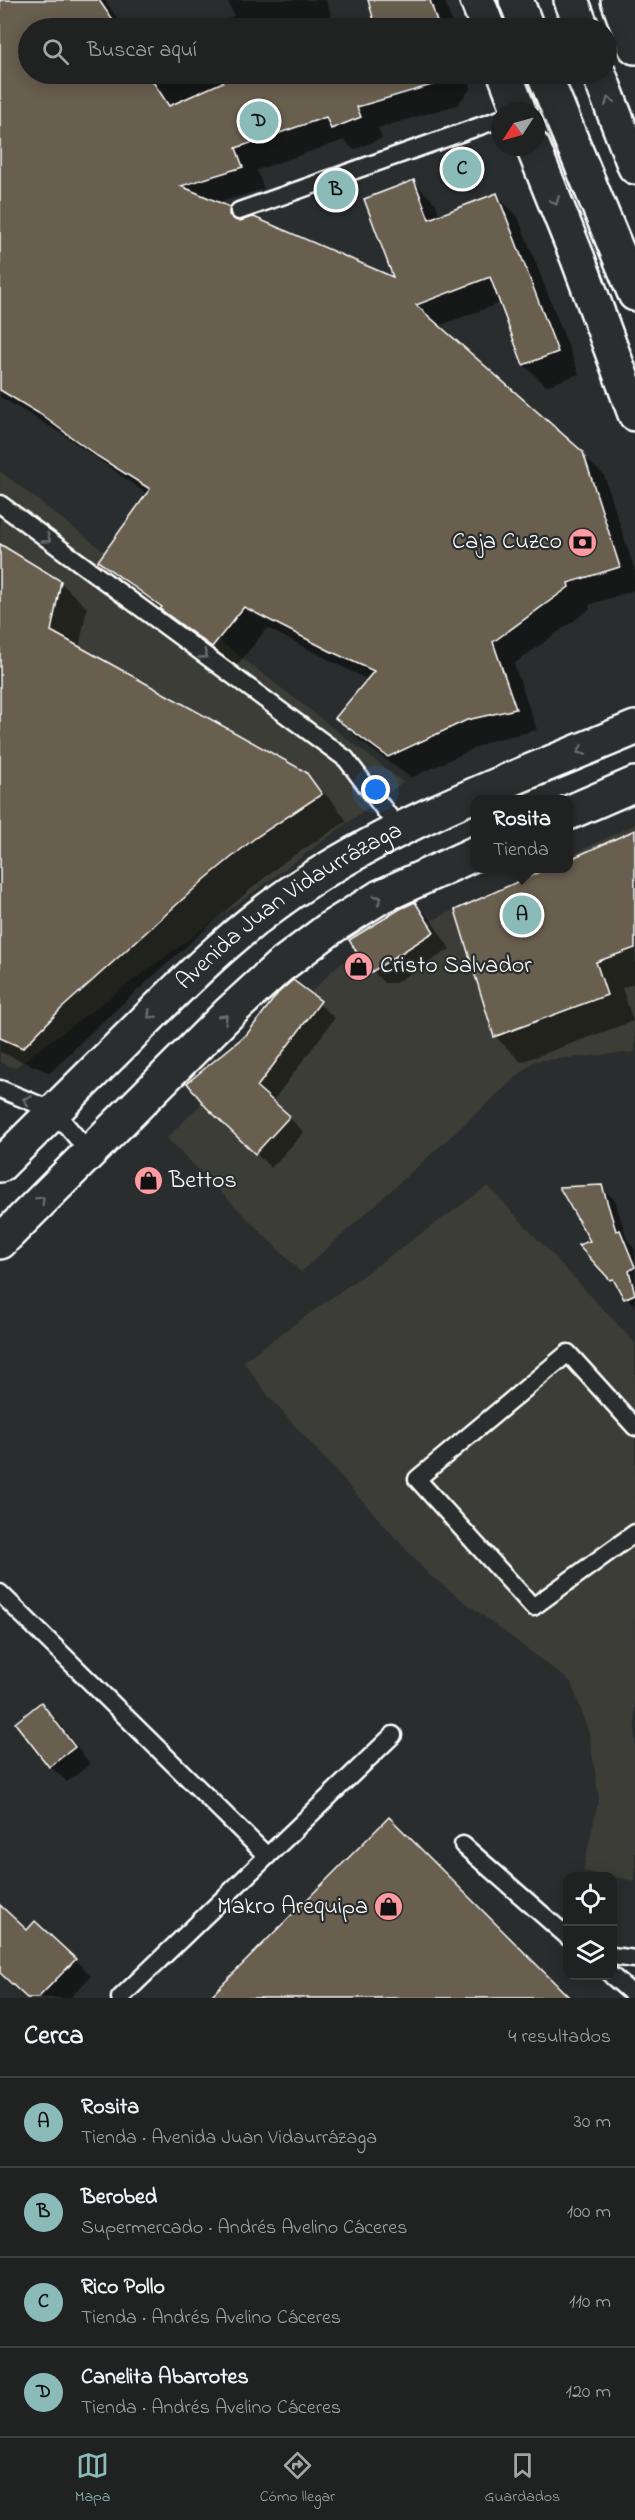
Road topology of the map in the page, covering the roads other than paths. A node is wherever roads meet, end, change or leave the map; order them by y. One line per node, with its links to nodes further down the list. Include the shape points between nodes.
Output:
1 (477, 0): 5 (main road)
2 (516, 0): 6 (main road)
3 (571, 0): 7 (main road)
4 (618, 0): 8 (main road)
5 (484, 18)
6 (523, 18)
7 (578, 18)
8 (635, 47)
9 (509, 84): 12 (main road)
10 (548, 84): 17 (main road)
11 (603, 84): 15 (main road, one-way to 11)
12 (516, 102)
13 (491, 121): 16 (lane)
14 (537, 156): 18 (main road, one-way to 18)
15 (635, 167)
16 (239, 211)
17 (630, 281)
18 (635, 414)
19 (0, 504): 25 (lane, one-way to 25, via 346,759)
20 (635, 728): 22 (main road, Avenida Juan Vidaurrázaga, one-way to 22)
21 (635, 784): 24 (main road)
22 (477, 795)
23 (471, 797): 25 (main road, Avenida Juan Vidaurrázaga, one-way to 25)
24 (573, 811)
25 (399, 828): 28 (main road, Avenida Juan Vidaurrázaga, one-way to 28, via 309,880 239,932)
26 (471, 855): 29 (main road, Avenida Juan Vidaurrázaga, one-way to 26, via 279,967 380,897)
27 (0, 1089): 28 (lane, one-way to 27)
28 (54, 1111): 29 (lane); 30 (main road, Avenida Juan Vidaurrázaga)
29 (89, 1152): 31 (main road, Avenida Juan Vidaurrázaga, one-way to 29)
30 (0, 1165)
31 (0, 1242)
32 (635, 1427): 33 (lane, via 568,1353 417,1479 533,1607)
33 (635, 1533)
34 (0, 1593): 37 (lane)
35 (393, 1735): 37 (lane)
36 (463, 1845): 38 (lane)
37 (267, 1856): 43 (lane)
38 (563, 1933)
39 (617, 1957): 40 (lane)
40 (635, 1959)
41 (617, 1980): 42 (lane)
42 (635, 1996)
43 (120, 1998)

